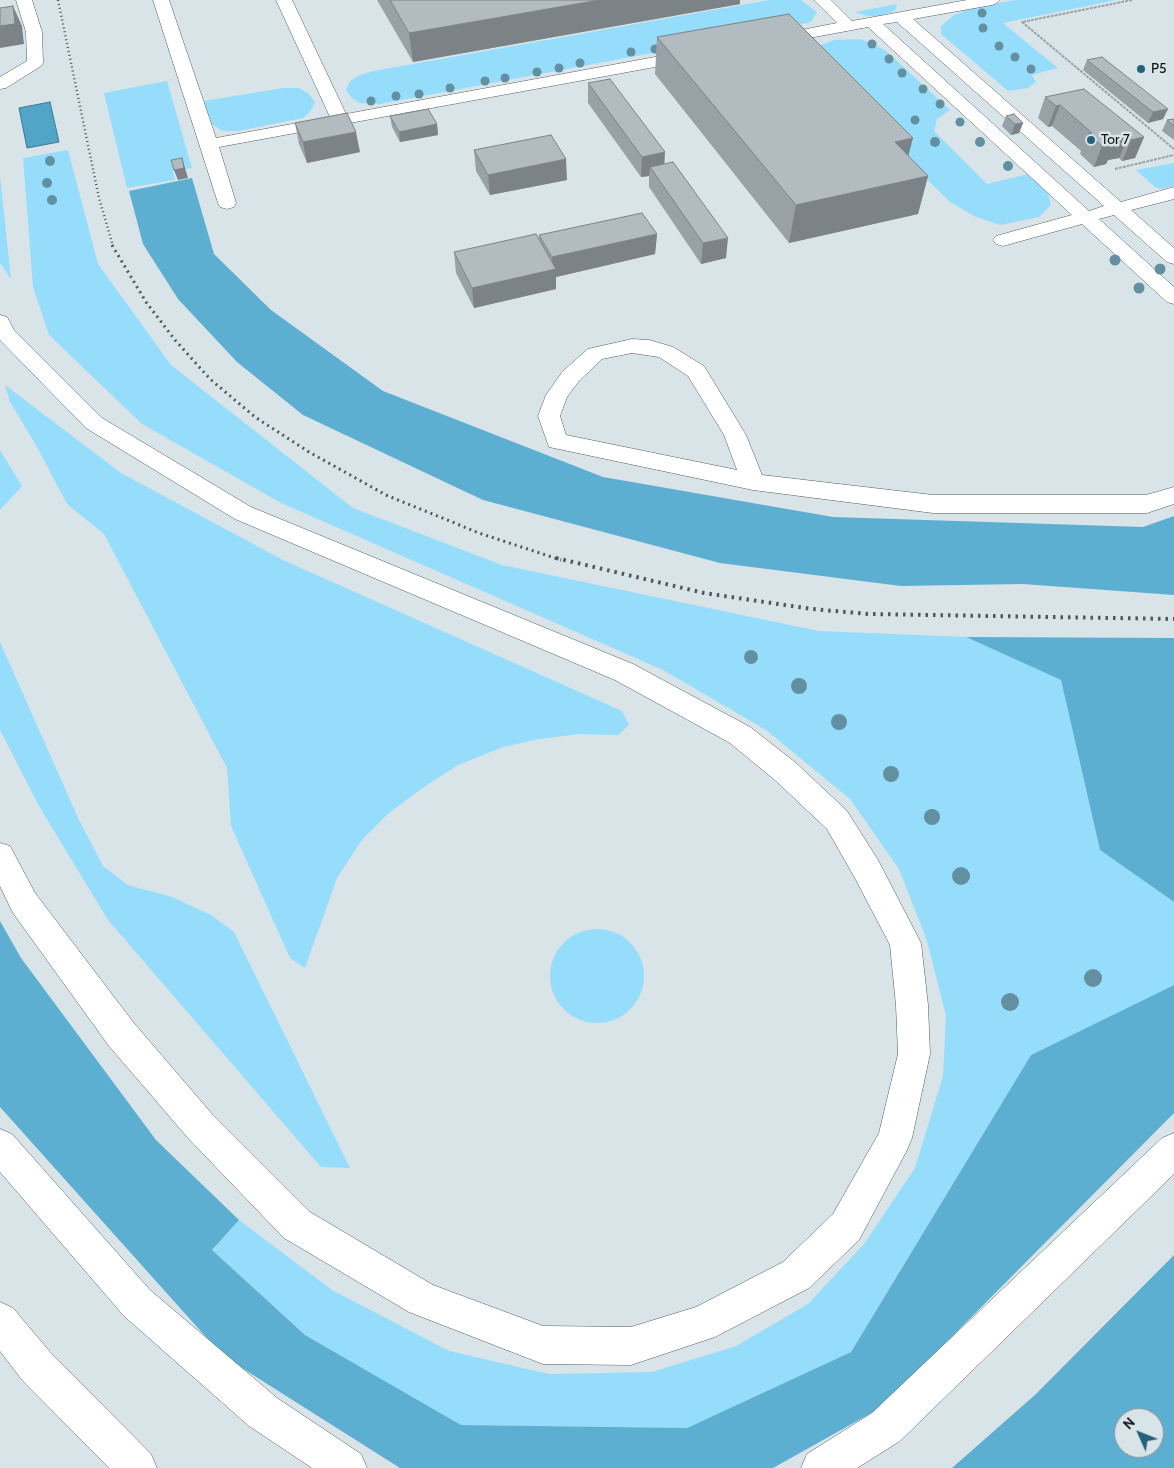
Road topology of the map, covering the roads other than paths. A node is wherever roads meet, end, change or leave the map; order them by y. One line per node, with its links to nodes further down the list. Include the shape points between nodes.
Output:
1 (24, 0): 13 (street, via 34,32 34,63)
2 (161, 0): 15 (street)
3 (284, 0): 14 (street)
4 (822, 0): 10 (street)
5 (918, 0): 7 (street)
6 (992, 0): 7 (street)
7 (932, 11): 8 (street)
8 (901, 17): 9 (street); 18 (street)
9 (872, 22): 10 (street); 19 (street)
10 (849, 26): 11 (street)
11 (752, 44)
12 (712, 51): 14 (street)
13 (0, 84)
14 (340, 120): 15 (street)
15 (210, 144): 17 (street)
16 (1172, 196): 18 (street)
17 (227, 203)
18 (1118, 208): 19 (street); 21 (street)
19 (1085, 217): 20 (street); 22 (street)
20 (1003, 240)
21 (1174, 258)
22 (1174, 298)
23 (0, 322): 26 (street, via 5,333 94,424 243,512 624,672 740,735 786,772 837,820 904,943 914,1054 895,1138 846,1227 796,1275 702,1324 631,1346 543,1345 422,1299 297,1225 200,1126 121,1034 24,903)
24 (753, 482): 24 (street, via 735,435 696,371 666,352 632,346 595,354 556,395 549,416 557,441); 25 (street, via 933,504 1146,504)
25 (1174, 495)
26 (0, 856)
27 (0, 1146): 31 (street, via 137,1303 263,1412)
28 (1174, 1150): 32 (street, via 886,1427)
29 (0, 1321): 30 (street, via 36,1366)
30 (137, 1468)
31 (347, 1468)
32 (821, 1468)

